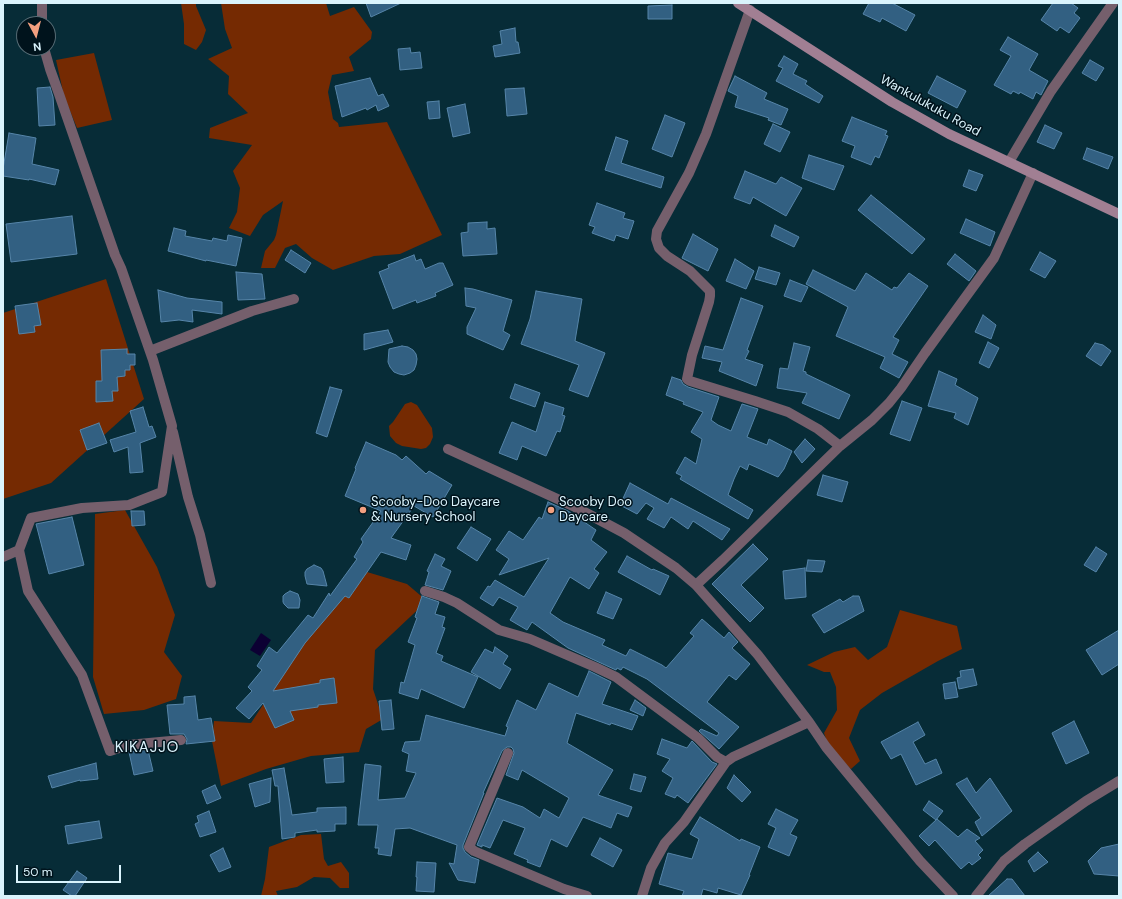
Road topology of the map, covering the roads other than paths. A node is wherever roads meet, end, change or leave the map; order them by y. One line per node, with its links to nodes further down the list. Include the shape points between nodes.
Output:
1 (42, 3): 5 (street)
2 (738, 3): 4 (main road, Wankulukuku Road)
3 (1113, 3): 7 (street, via 1051,91)
4 (750, 10): 7 (main road, Wankulukuku Road, via 892,102 949,134); 13 (street, via 706,134 689,173 657,231 656,239 658,248 690,271 710,291 687,379 788,412 818,429)
5 (42, 16)
6 (46, 56): 11 (street)
7 (1009, 162): 8 (main road, Wankulukuku Road)
8 (1033, 173): 9 (main road, Wankulukuku Road); 13 (street, via 994,258 889,403)
9 (1119, 214)
10 (294, 299): 11 (street, via 252,311)
11 (150, 350): 12 (street)
12 (172, 426): 15 (street, via 162,492 129,505 82,508 31,518); 17 (street)
13 (840, 446): 18 (street)
14 (448, 449): 18 (street, via 617,529 676,568)
15 (19, 550): 16 (street); 21 (street, via 28,591 82,675 110,751 128,745)
16 (3, 557)
17 (211, 583)
18 (696, 585): 20 (street, via 758,655)
19 (424, 591): 23 (street, via 456,603 499,630 530,639 616,677)
20 (809, 722): 23 (street); 27 (street, via 826,747 910,849)
21 (180, 740)
22 (508, 753): 25 (street, via 469,848 564,889)
23 (726, 762): 26 (street, via 684,822 665,844 651,868)
24 (1119, 780): 28 (street, via 1020,848 1004,861)
25 (587, 896)
26 (642, 896)
27 (953, 896)
28 (976, 896)

